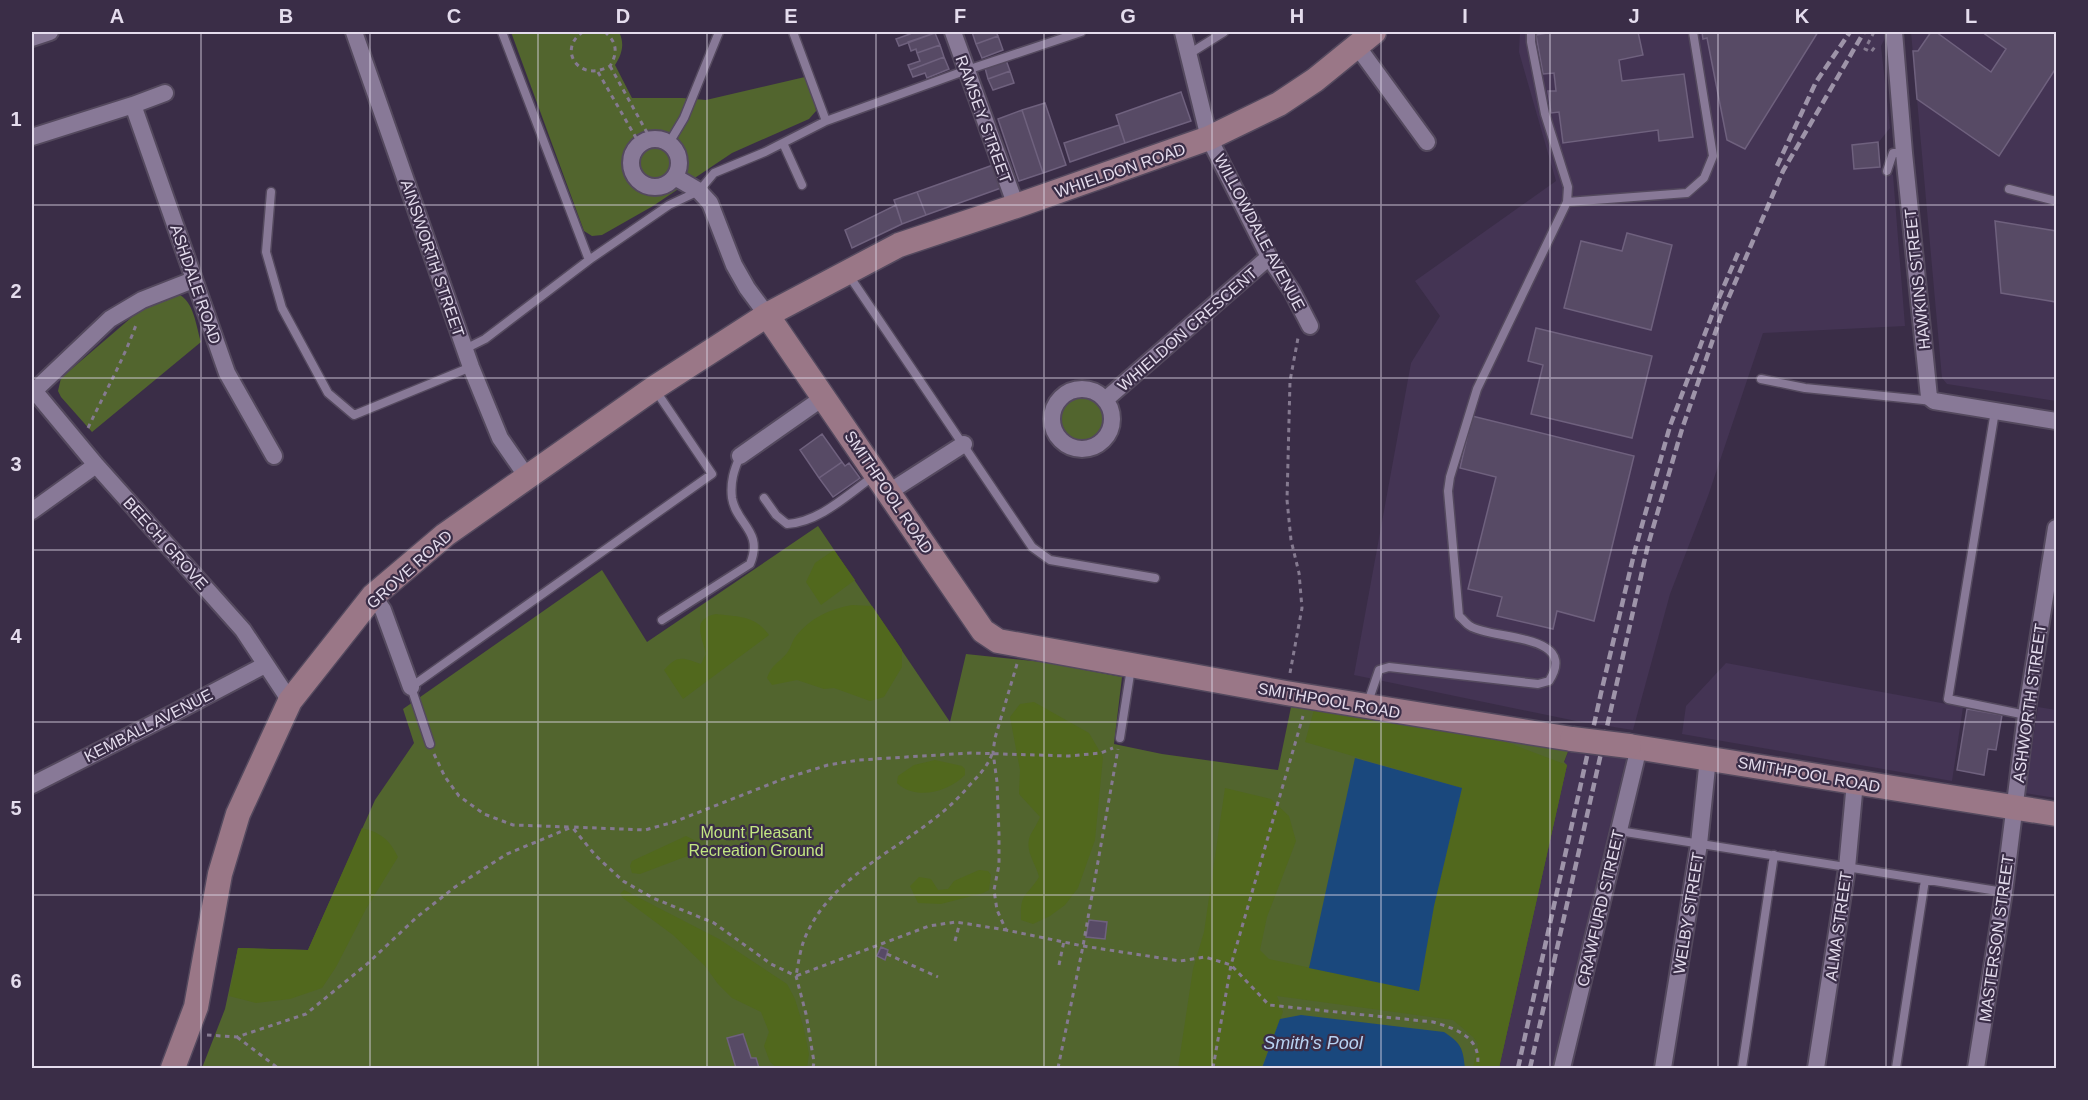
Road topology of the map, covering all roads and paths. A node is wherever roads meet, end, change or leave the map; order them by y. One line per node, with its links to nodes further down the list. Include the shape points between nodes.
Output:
1 (50, 32): 17 (street)
2 (354, 32): 50 (street, AINSWORTH STREET)
3 (501, 32): 44 (lane)
4 (584, 32): 16 (path)
5 (605, 32): 21 (path, via 615,45)
6 (720, 32): 31 (lane, via 684,118)
7 (793, 32): 26 (lane)
8 (953, 32): 22 (street, RAMSEY STREET)
9 (1081, 32): 22 (lane)
10 (1183, 32): 20 (street, WILLOWDALE AVENUE)
11 (1224, 32): 20 (lane)
12 (1531, 32): 41 (lane, via 1545,114 1568,187)
13 (1693, 32): 41 (lane, via 1713,156 1704,178 1687,193)
14 (1874, 32): 19 (path, via 1865,49 1871,52)
15 (1894, 32): 33 (street, HAWKINS STREET)
16 (577, 33): 23 (path, via 572,48 575,62 587,72)
17 (32, 38)
18 (1366, 39): 28 (street, WHIELDON ROAD, via 1279,104); 30 (street)
19 (1874, 46)
20 (1189, 54): 28 (street, WILLOWDALE AVENUE)
21 (610, 66): 23 (path); 29 (path)
22 (967, 70): 26 (lane); 42 (street, RAMSEY STREET)
23 (598, 72): 29 (path)
24 (165, 93): 25 (street)
25 (133, 105): 27 (street); 46 (street, ASHDALE ROAD)
26 (826, 121): 32 (lane)
27 (32, 137)
28 (1209, 138): 42 (street, WHIELDON ROAD); 43 (street, WILLOWDALE AVENUE)
29 (644, 141): 31 (street); 35 (street, via 630,159 636,179 662,187)
30 (1426, 142)
31 (669, 143): 35 (street, via 680,161)
32 (783, 143): 36 (lane); 38 (lane, via 714,173)
33 (1904, 153): 34 (lane, via 1893,153); 57 (street, HAWKINS STREET, via 1929,395)
34 (1887, 171)
35 (675, 177): 38 (street)
36 (802, 185)
37 (2009, 189): 40 (lane)
38 (699, 191): 44 (lane, via 669,205); 48 (street, via 710,203 734,265)
39 (271, 192): 51 (lane, via 266,252 282,308 328,393 354,415)
40 (2056, 201)
41 (1567, 202): 79 (lane, via 1477,389 1448,491 1459,616 1471,627 1539,643 1552,653 1554,674 1550,681 1538,684 1389,667 1379,670)
42 (1016, 206): 45 (street, WHIELDON ROAD, via 899,245)
43 (1269, 257): 49 (street, WILLOWDALE AVENUE); 56 (street, WHIELDON CRESCENT)
44 (589, 260): 50 (lane, via 485,339)
45 (847, 271): 48 (street, GROVE ROAD); 60 (lane)
46 (193, 280): 47 (street, BEECH GROVE); 62 (street, ASHDALE ROAD, via 227,373)
47 (142, 300): 54 (street, BEECH GROVE, via 110,319); 61 (path, via 127,350)
48 (767, 315): 53 (street, GROVE ROAD); 55 (street, SMITHPOOL ROAD)
49 (1310, 326): 77 (path, via 1297,340 1290,381 1287,500 1302,608)
50 (465, 349): 51 (street, AINSWORTH STREET)
51 (471, 367): 65 (street, AINSWORTH STREET, via 500,438)
52 (1761, 379): 57 (lane, via 1805,388)
53 (654, 388): 65 (street, GROVE ROAD); 76 (lane, via 712,474)
54 (33, 390): 61 (street, BEECH GROVE)
55 (824, 398): 63 (street); 66 (street, SMITHPOOL ROAD)
56 (1105, 400)
57 (1934, 401): 58 (street)
58 (1995, 411): 59 (street); 80 (lane, via 1948,699)
59 (2056, 421)
60 (964, 444): 66 (street); 70 (lane, via 1032,547 1040,553 1050,560)
61 (80, 446): 64 (street, BEECH GROVE)
62 (274, 456)
63 (740, 456): 72 (lane, via 732,474 732,498 753,539 755,552 750,564)
64 (96, 465): 68 (street); 74 (street, BEECH GROVE, via 243,630)
65 (527, 477): 71 (street, GROVE ROAD, via 445,535)
66 (883, 483): 67 (lane, via 799,524 787,525); 73 (street, SMITHPOOL ROAD, via 983,631 998,641)
67 (765, 498)
68 (32, 511)
69 (2056, 528): 80 (street, ASHWORTH STREET)
70 (1155, 578)
71 (373, 596): 76 (street, via 383,610); 78 (street, GROVE ROAD)
72 (662, 620)
73 (1023, 645): 75 (street, SMITHPOOL ROAD); 84 (path)
74 (265, 665): 78 (street, BEECH GROVE); 87 (street, KEMBALL AVENUE)
75 (1131, 665): 77 (street, SMITHPOOL ROAD); 81 (lane)
76 (411, 687): 82 (lane)
77 (1297, 695): 79 (street, SMITHPOOL ROAD); 104 (path, via 1292,759)
78 (290, 701): 107 (street, GROVE ROAD, via 238,814 220,874 196,1007)
79 (1367, 707): 83 (street, SMITHPOOL ROAD, bridge)
80 (2026, 715): 88 (street, ASHWORTH STREET)
81 (1119, 742): 84 (path, via 1101,753 1069,756); 101 (path)
82 (430, 744): 90 (path, via 459,796 484,814 513,825)
83 (1634, 747): 85 (street, SMITHPOOL ROAD); 91 (street, CRAWFURD STREET)
84 (993, 752): 90 (path, via 828,765 645,830); 98 (path, via 999,834 994,890); 105 (path, via 985,768 956,801 842,885 812,924 803,942)
85 (1708, 758): 86 (street, SMITHPOOL ROAD); 92 (street, WELBY STREET)
86 (1855, 782): 88 (street, SMITHPOOL ROAD); 94 (street, ALMA STREET)
87 (32, 785)
88 (2014, 808): 89 (street, SMITHPOOL ROAD); 96 (street, MASTERSON STREET)
89 (2056, 814)
90 (572, 827): 105 (path, via 623,881 652,898 714,923 771,964); 108 (path, via 507,855 455,887 306,1014)
91 (1619, 831): 92 (lane); 115 (street, CRAWFURD STREET)
92 (1699, 844): 93 (lane); 116 (street, WELBY STREET)
93 (1774, 855): 94 (lane); 117 (lane)
94 (1847, 868): 95 (lane); 118 (street, ALMA STREET)
95 (1925, 880): 96 (lane); 119 (lane)
96 (2004, 892): 120 (street, MASTERSON STREET)
97 (960, 922): 98 (path); 99 (path); 105 (path, via 929,926)
98 (1006, 930): 100 (path)
99 (955, 941)
100 (1064, 941): 101 (path); 103 (path)
101 (1083, 946): 104 (path, via 1180,961 1205,957); 112 (path)
102 (887, 954): 106 (path)
103 (1059, 965)
104 (1231, 965): 113 (path); 114 (path, via 1269,1005 1433,1022 1458,1029 1472,1042 1479,1058)
105 (796, 976): 111 (path)
106 (938, 977)
107 (185, 1036): 108 (path); 109 (street, GROVE ROAD)
108 (237, 1037): 110 (path)
109 (173, 1068)
110 (278, 1068)
111 (813, 1068)
112 (1058, 1068)
113 (1213, 1068)
114 (1477, 1068)
115 (1562, 1068)
116 (1664, 1068)
117 (1742, 1068)
118 (1816, 1068)
119 (1896, 1068)
120 (1976, 1068)

